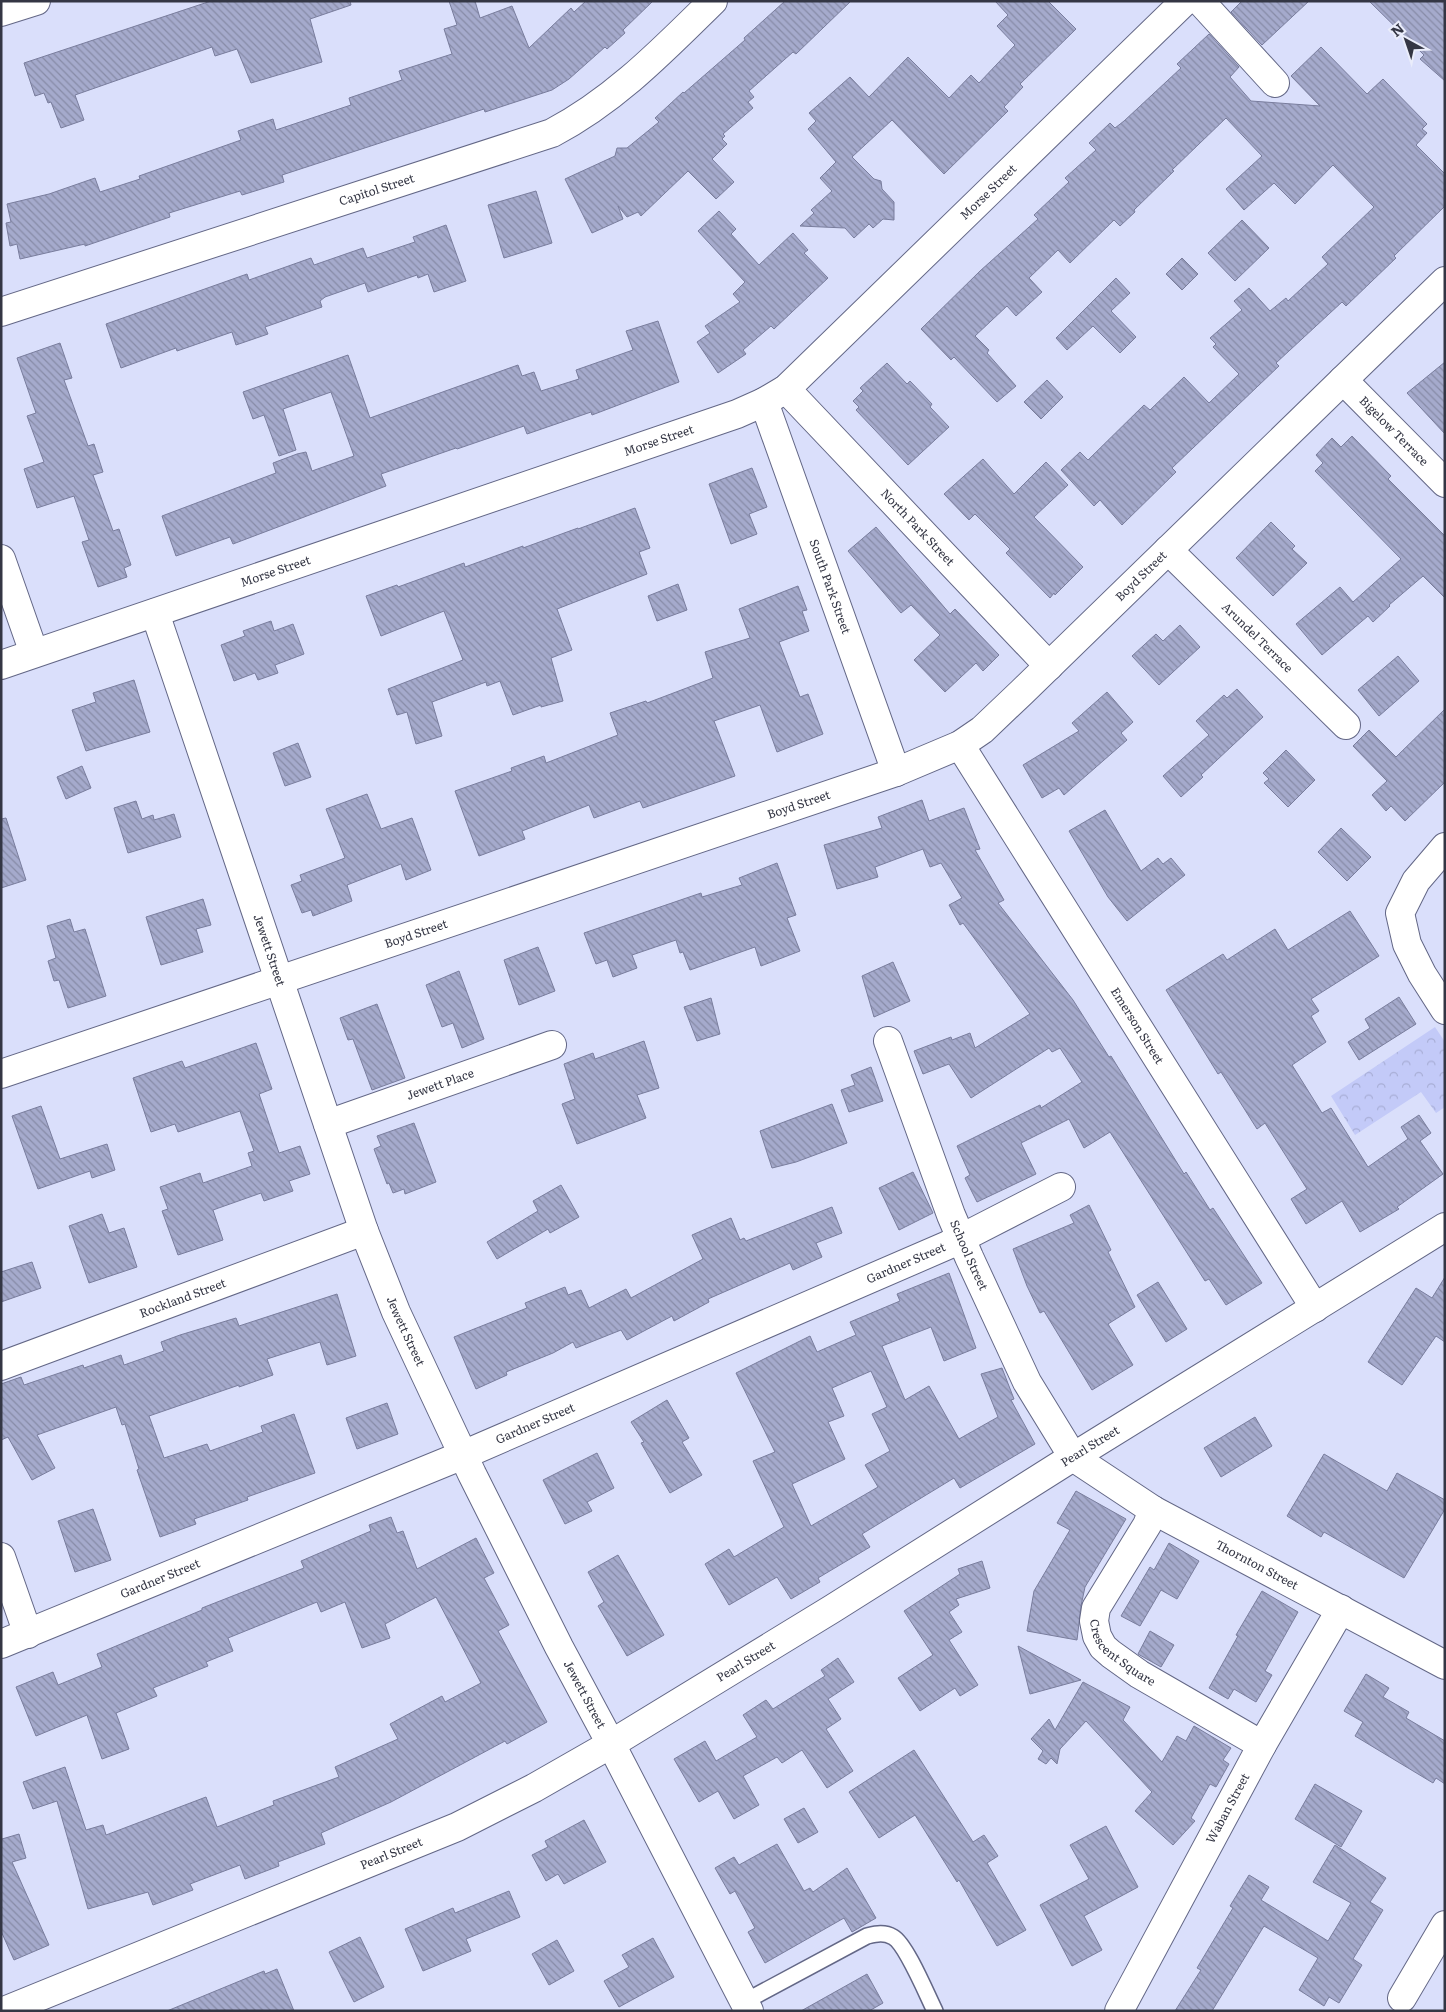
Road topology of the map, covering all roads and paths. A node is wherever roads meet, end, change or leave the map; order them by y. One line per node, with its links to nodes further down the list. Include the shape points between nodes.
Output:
1 (36, 1): 5 (street)
2 (713, 1): 8 (street, Capitol Street, via 627,83 589,112 552,133)
3 (1185, 1): 10 (street, Morse Street)
4 (1200, 1): 6 (street)
5 (1, 12)
6 (1275, 83)
7 (1445, 281): 9 (street, Boyd Street)
8 (1, 312)
9 (1343, 380): 11 (street, Bigelow Terrace); 12 (street, Boyd Street)
10 (775, 396): 14 (street, Morse Street, via 728,417); 17 (street, North Park Street); 20 (street, South Park Street)
11 (1445, 483)
12 (1168, 550): 17 (street, Boyd Street); 18 (street, Arundel Terrace)
13 (1, 559): 15 (street)
14 (155, 613): 15 (street, Morse Street); 22 (street, Jewett Street)
15 (34, 654): 16 (street, Morse Street)
16 (1, 665)
17 (1049, 666): 19 (street, Boyd Street, via 982,730)
18 (1346, 725)
19 (960, 745): 20 (street, Boyd Street); 32 (street, Emerson Street)
20 (896, 772): 22 (street, Boyd Street)
21 (1445, 847): 23 (street, via 1416,881 1400,913 1407,944)
22 (278, 979): 26 (street, Boyd Street); 27 (street, Jewett Street)
23 (1445, 1010)
24 (888, 1041): 31 (street, School Street)
25 (552, 1045): 27 (street, Jewett Place)
26 (1, 1074)
27 (328, 1124): 30 (street, Jewett Street)
28 (1060, 1187): 31 (street, Gardner Street)
29 (1445, 1227): 32 (street, Pearl Street)
30 (364, 1230): 33 (street, Rockland Street); 34 (street, Jewett Street, via 396,1312)
31 (960, 1239): 34 (street, Gardner Street); 35 (street, School Street, via 1027,1382)
32 (1315, 1308): 35 (street, Pearl Street)
33 (1, 1366)
34 (463, 1455): 39 (street, Gardner Street); 42 (street, Jewett Street)
35 (1073, 1457): 36 (street, Thornton Street); 42 (street, Pearl Street)
36 (1153, 1510): 38 (street, Thornton Street); 43 (street, Crescent Square, via 1096,1608 1097,1636 1103,1647 1139,1674)
37 (1, 1557): 39 (street)
38 (1341, 1609): 41 (street, Thornton Street); 43 (street, Waban Street)
39 (28, 1634): 40 (street, Gardner Street)
40 (1, 1644)
41 (1445, 1666)
42 (611, 1744): 46 (street, Jewett Street); 47 (street, Pearl Street, via 457,1827)
43 (1262, 1745): 49 (street, Waban Street)
44 (1445, 1925): 45 (street)
45 (1402, 1998)
46 (746, 2006): 48 (lane, via 867,1936 880,1933 894,1937 905,1950)
47 (4, 2011)
48 (935, 2011)
49 (1119, 2011)

